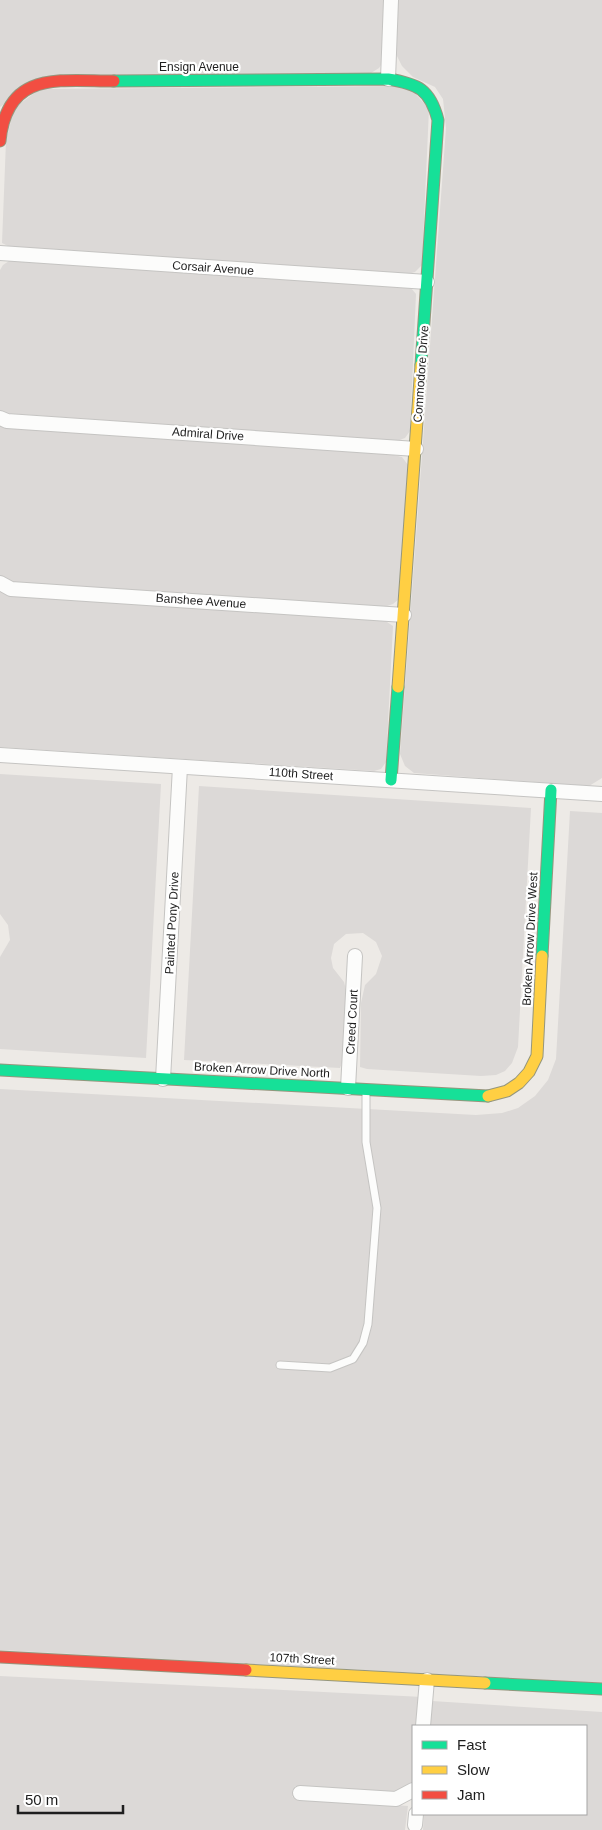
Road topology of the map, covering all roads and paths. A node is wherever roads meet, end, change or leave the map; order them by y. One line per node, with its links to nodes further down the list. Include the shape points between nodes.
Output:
1 (391, 0): 2 (street)
2 (388, 79): 3 (street, Ensign Avenue, via 52,81 37,84 14,98 6,109); 5 (street, Commodore Drive, via 408,82 424,90 435,104 438,120)
3 (0, 141)
4 (0, 253): 5 (street, Corsair Avenue)
5 (427, 282): 7 (street, Commodore Drive)
6 (0, 418): 7 (street, Admiral Drive, via 17,422)
7 (416, 449): 9 (street, Commodore Drive)
8 (0, 583): 9 (street, Banshee Avenue, via 11,588)
9 (404, 615): 12 (street, Commodore Drive)
10 (0, 754): 11 (street, 110th Street)
11 (180, 767): 12 (street, 110th Street); 17 (street, Painted Pony Drive)
12 (391, 780): 13 (street, 110th Street)
13 (551, 790): 14 (street, 110th Street); 18 (street, Broken Arrow Drive West, via 537,1056)
14 (602, 794)
15 (356, 956): 19 (street, Creed Court)
16 (0, 1070): 17 (street, Broken Arrow Drive North)
17 (163, 1079): 19 (street, Broken Arrow Drive North)
18 (520, 1084): 20 (street, Broken Arrow Drive North, via 490,1096)
19 (348, 1088): 20 (street, Broken Arrow Drive North)
20 (366, 1089): 21 (lane, via 366,1142 377,1208 364,1344 353,1359 330,1368)
21 (280, 1365)
22 (0, 1657): 23 (street, 107th Street)
23 (427, 1680): 24 (street, 107th Street); 25 (street)
24 (602, 1690)
25 (423, 1725)
26 (412, 1791): 27 (street, via 396,1799)
27 (300, 1793)

